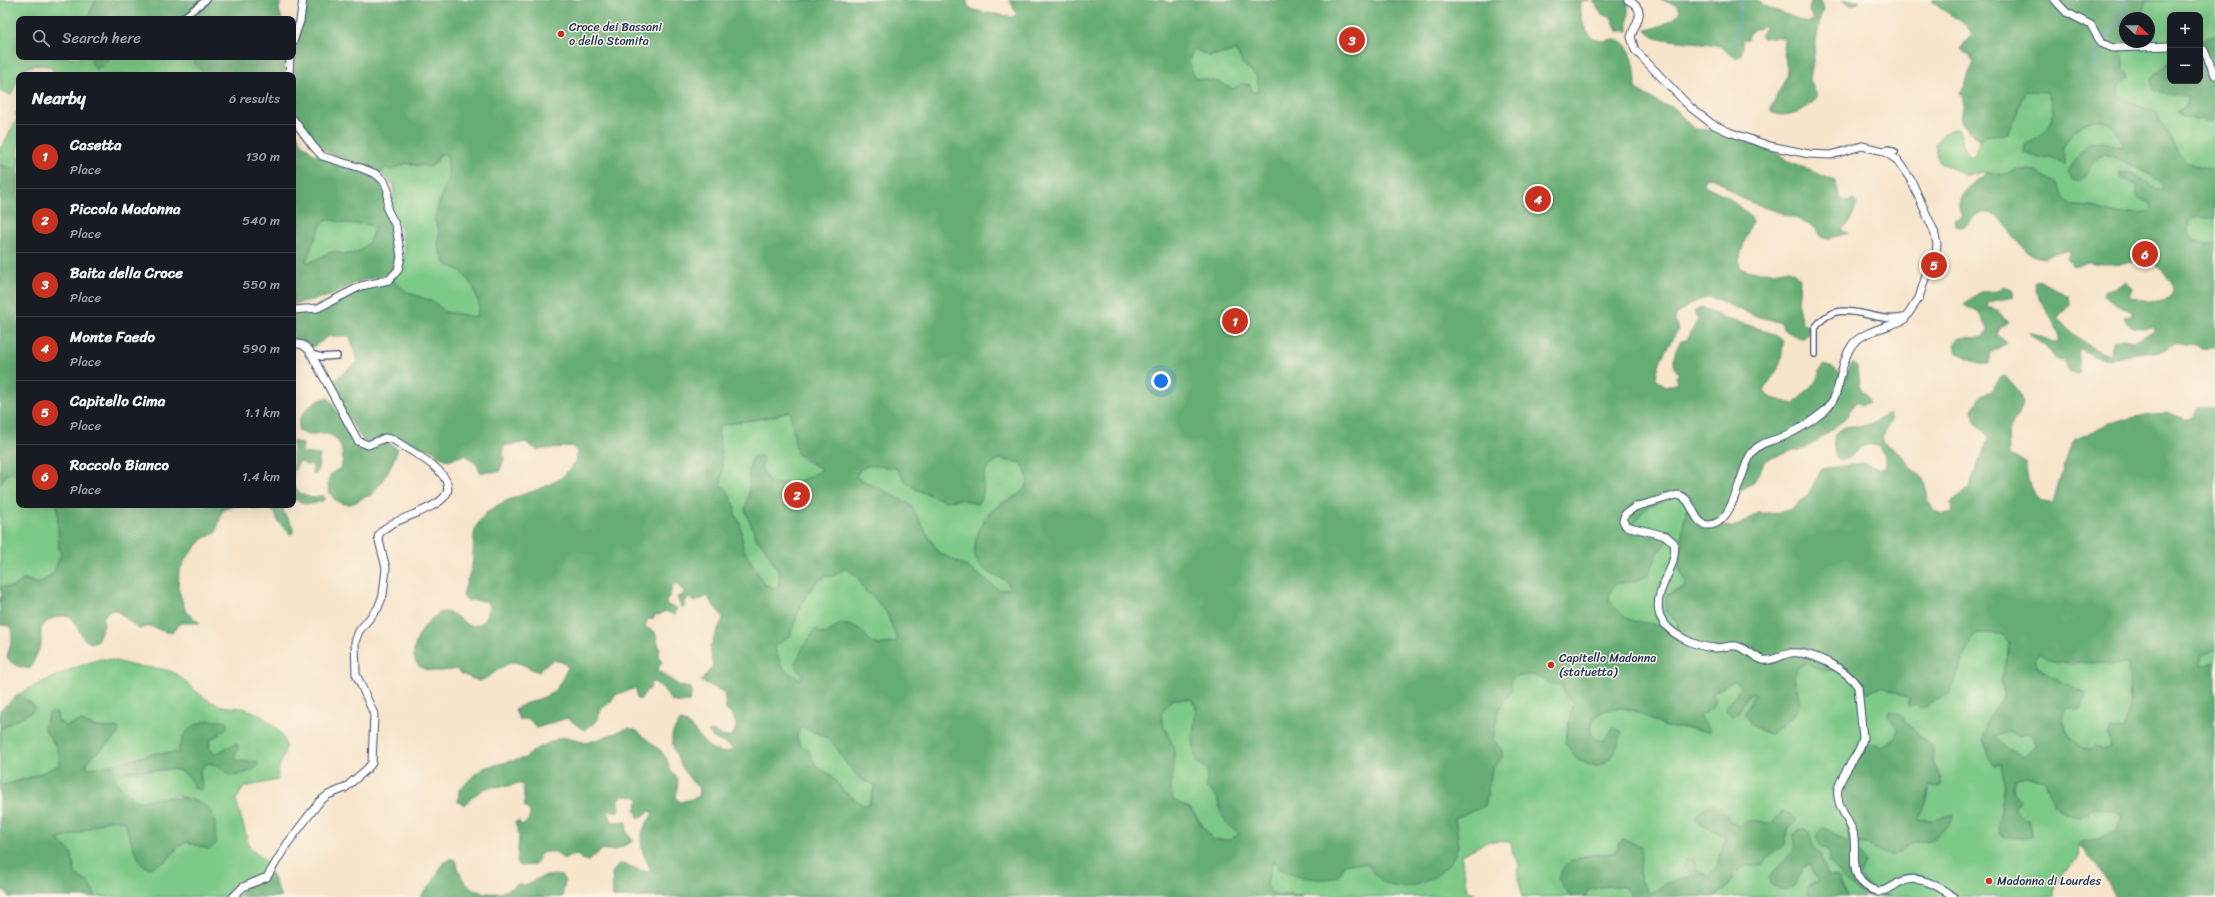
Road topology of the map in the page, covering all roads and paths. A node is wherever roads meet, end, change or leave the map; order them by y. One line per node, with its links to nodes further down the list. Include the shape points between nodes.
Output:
1 (206, 0): 5 (street)
2 (303, 0): 6 (street)
3 (1628, 0): 13 (street, via 1639,12 1631,39 1635,50 1684,101 1712,124 1759,143 1809,154 1831,155 1862,146)
4 (2055, 0): 7 (street, via 2066,12 2091,24 2103,44 2113,48)
5 (185, 16)
6 (296, 33)
7 (2167, 46)
8 (2203, 50): 10 (street)
9 (290, 60): 11 (street)
10 (2212, 69)
11 (289, 72)
12 (296, 124): 15 (street, via 322,156 368,170 384,181 388,190 387,209 395,223 401,257 398,270 389,280 361,286 318,308)
13 (1884, 151): 14 (street, via 1888,149); 16 (street, via 1897,160 1908,174 1934,231 1937,244 1919,298)
14 (1895, 152)
15 (296, 310)
16 (1908, 316): 19 (street, via 1884,320 1858,311 1835,312 1826,316 1815,328); 22 (street, via 1904,320 1868,334 1852,345 1833,402 1822,413 1790,434 1767,442 1751,453 1730,508 1721,521 1711,525 1702,523 1689,500 1677,495 1635,507 1625,514 1623,521 1626,526 1666,536 1674,543 1674,558 1660,590 1658,608 1663,621 1673,633 1715,648 1738,647 1763,660 1798,652 1810,655 1823,660 1853,680 1858,687 1863,738 1846,768 1837,791 1855,840 1856,872 1864,884 1877,891 1889,889 1902,881 1916,879 1925,881)
17 (296, 344): 18 (street, via 305,346)
18 (310, 354): 20 (street, via 322,357); 21 (street, via 358,441 368,445 385,438 394,440 437,469 443,476 446,494 439,503 380,532 378,543 386,568 383,595 378,608 357,635 355,642 356,674 374,714 372,762 345,788 322,798 271,872 262,880 243,887)
19 (1815, 354)
20 (337, 356)
21 (233, 897)
22 (1954, 897)

